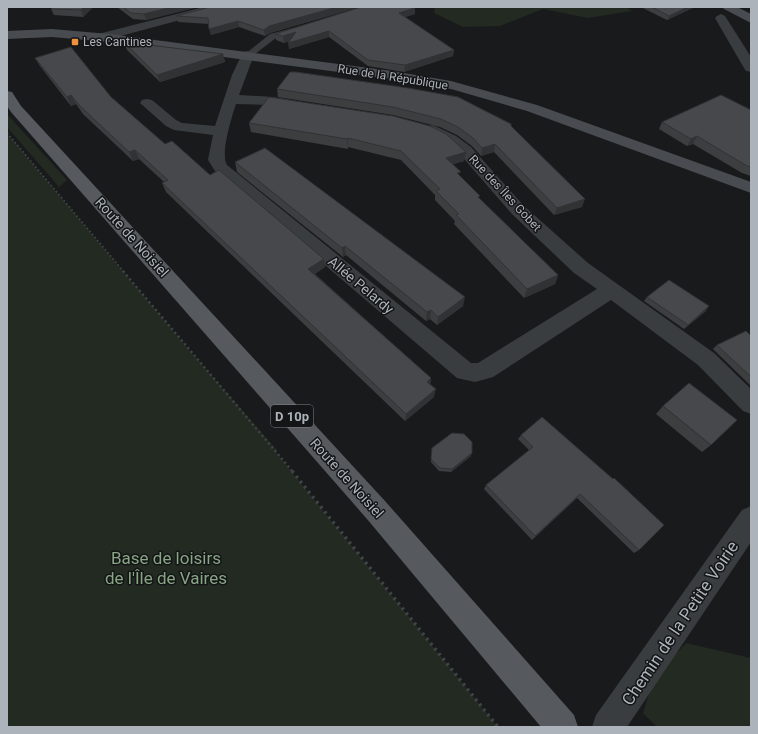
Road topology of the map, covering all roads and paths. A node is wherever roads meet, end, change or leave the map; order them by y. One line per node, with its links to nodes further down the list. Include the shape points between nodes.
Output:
1 (218, 7): 7 (street)
2 (728, 7): 4 (street)
3 (720, 18): 9 (street)
4 (751, 19)
5 (304, 27): 8 (lane, via 273,36)
6 (7, 36): 7 (street, Rue de la République, via 52,33)
7 (102, 37): 8 (street, Rue de la République)
8 (248, 55): 10 (street); 17 (street, Rue de la République, via 420,79 476,91 532,108)
9 (751, 68)
10 (231, 99): 13 (street, via 270,101); 15 (street)
11 (10, 103): 22 (main road, Route de Noisiel / D 10p, via 371,504)
12 (147, 103): 15 (street, via 171,123 180,127)
13 (316, 108)
14 (416, 125): 18 (street, Rue des Îles Gobet, via 435,131 465,150 518,210 581,268)
15 (222, 130): 18 (street, Allée Pelardy, via 216,161 221,168 465,372 485,370)
16 (7, 133): 21 (path, Route de Noisiel, via 296,476)
17 (751, 188)
18 (611, 290): 19 (street, Rue des Îles Gobet, via 706,359)
19 (751, 404)
20 (751, 519): 23 (street, Chemin de la Petite Voirie)
21 (498, 727)
22 (562, 727)
23 (608, 727)

